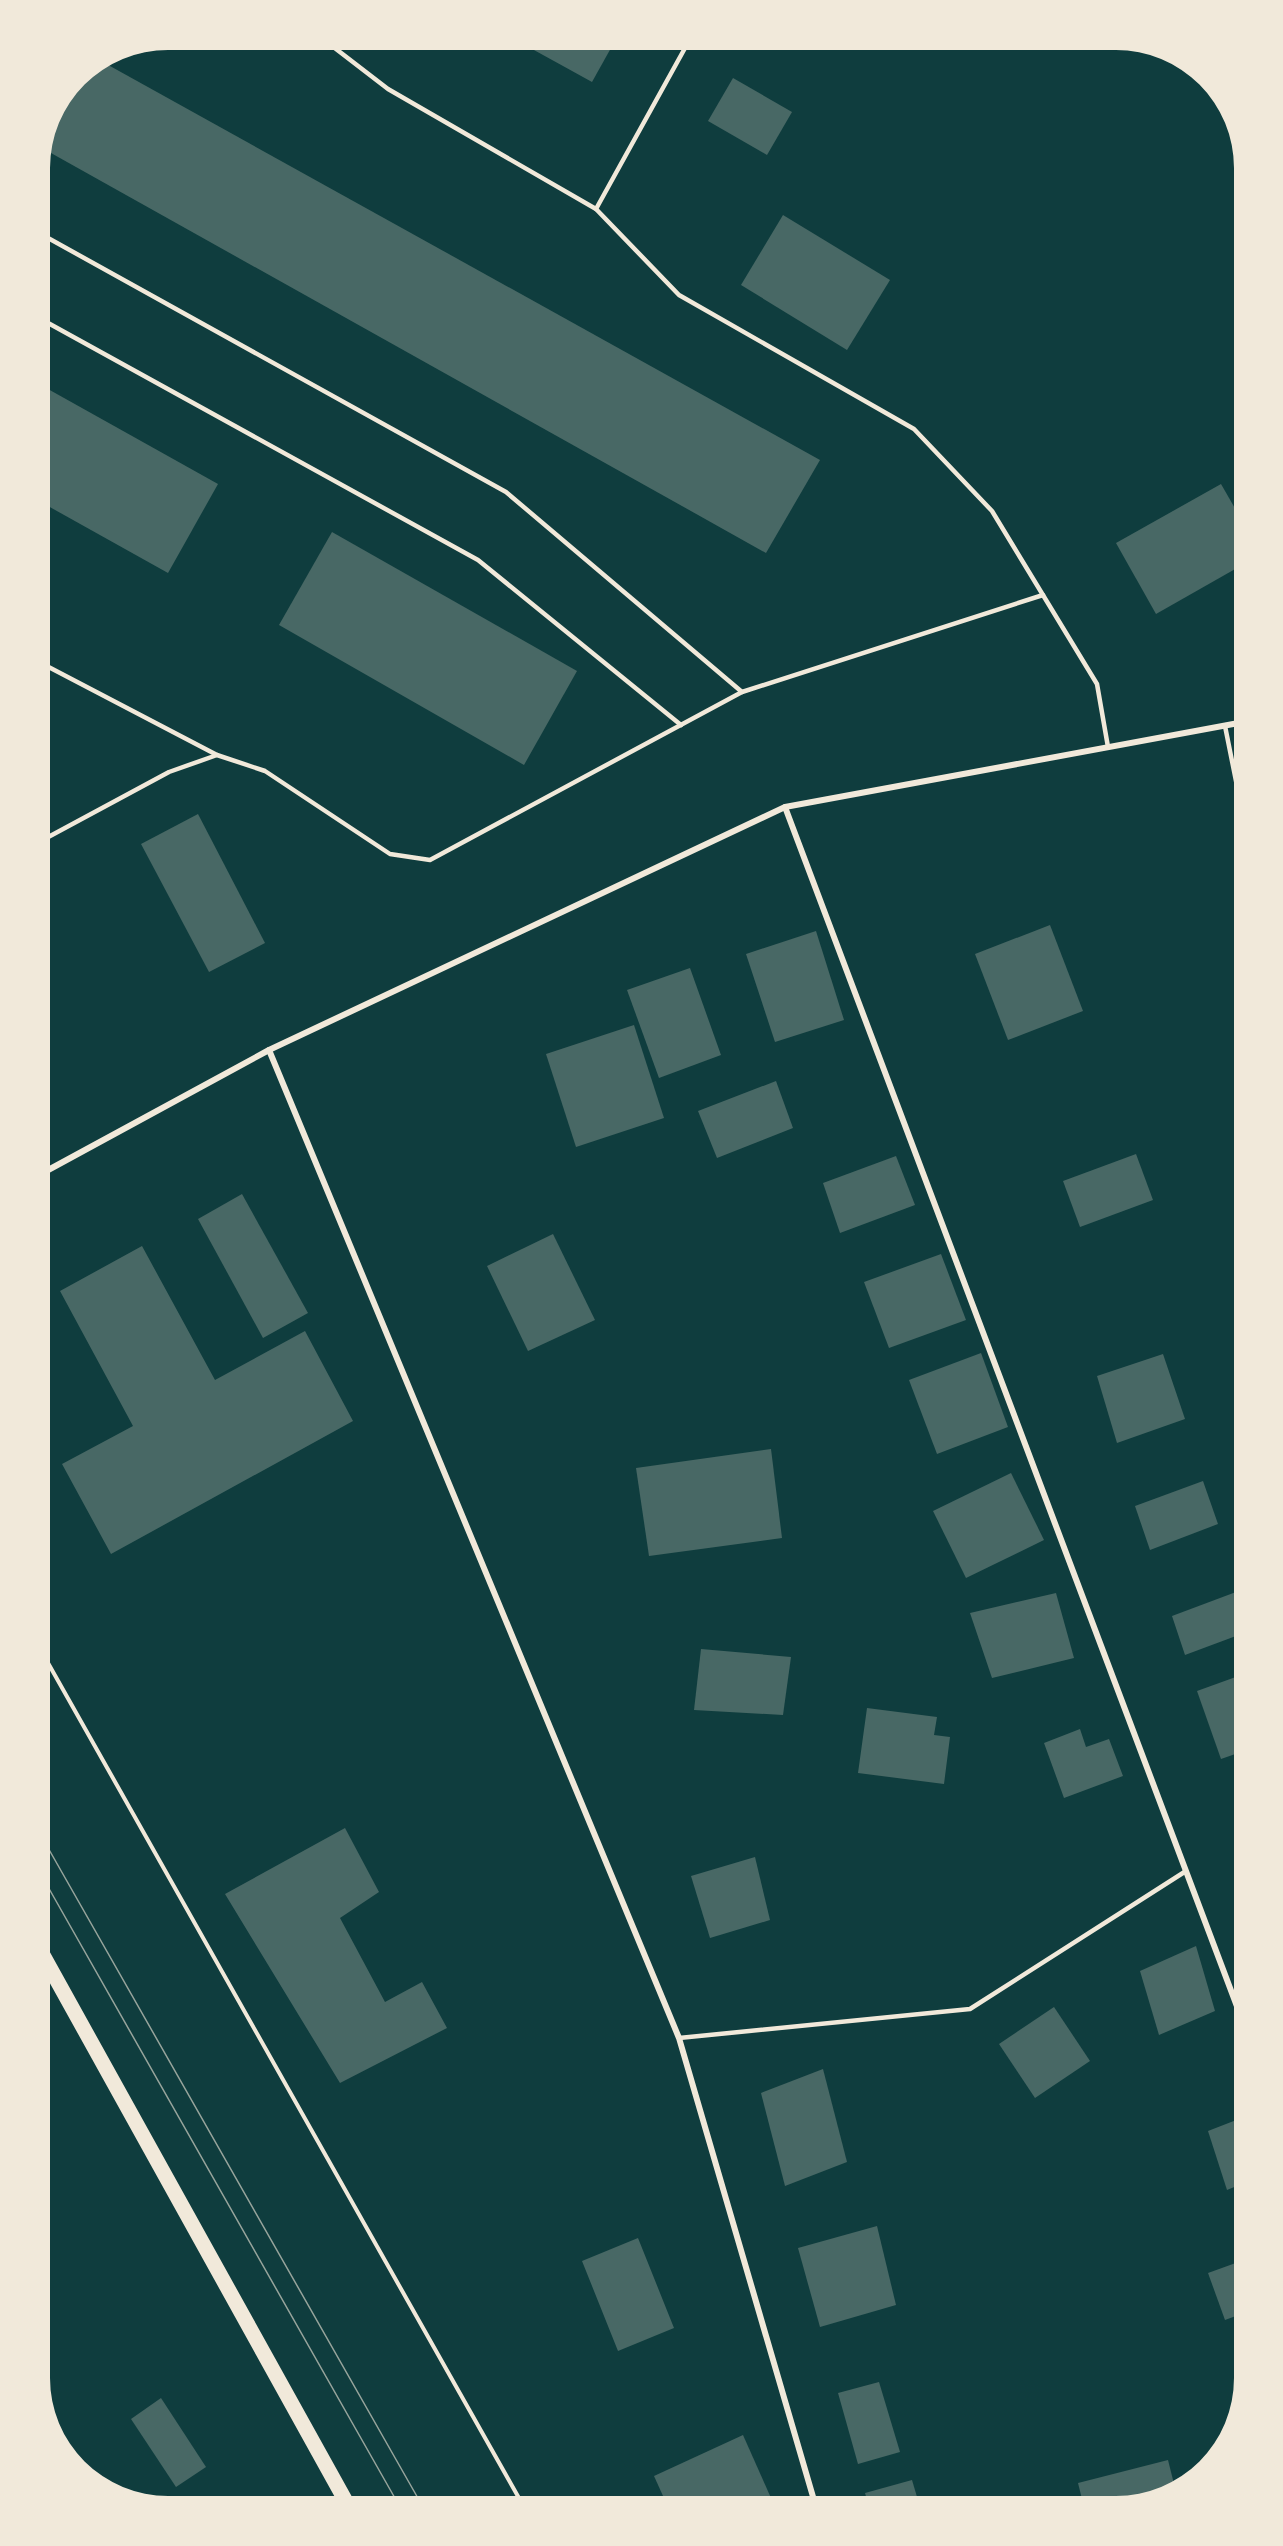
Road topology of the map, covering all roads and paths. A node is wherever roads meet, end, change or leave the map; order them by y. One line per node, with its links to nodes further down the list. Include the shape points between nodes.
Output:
1 (337, 50): 3 (lane, via 388,89)
2 (684, 50): 3 (lane)
3 (596, 209): 6 (lane, via 679,295 914,429 992,511)
4 (50, 239): 8 (lane, via 506,492)
5 (50, 324): 10 (lane, via 478,560)
6 (1043, 595): 8 (lane); 12 (lane, via 1097,684)
7 (50, 668): 13 (lane)
8 (742, 692): 10 (lane)
9 (1234, 724): 11 (street)
10 (681, 725): 13 (lane, via 430,860 390,854 265,771)
11 (1225, 726): 12 (street); 14 (lane)
12 (1108, 747): 15 (street)
13 (217, 754): 16 (lane, via 169,772)
14 (1234, 771)
15 (785, 807): 17 (street); 20 (street)
16 (50, 836)
17 (269, 1050): 18 (street); 23 (street)
18 (50, 1169)
19 (50, 1667): 25 (path)
20 (1186, 1871): 22 (street); 23 (lane, via 969,2009)
21 (50, 1968): 24 (main road)
22 (1234, 1998)
23 (679, 2038): 26 (street)
24 (343, 2496)
25 (518, 2496)
26 (813, 2496)

